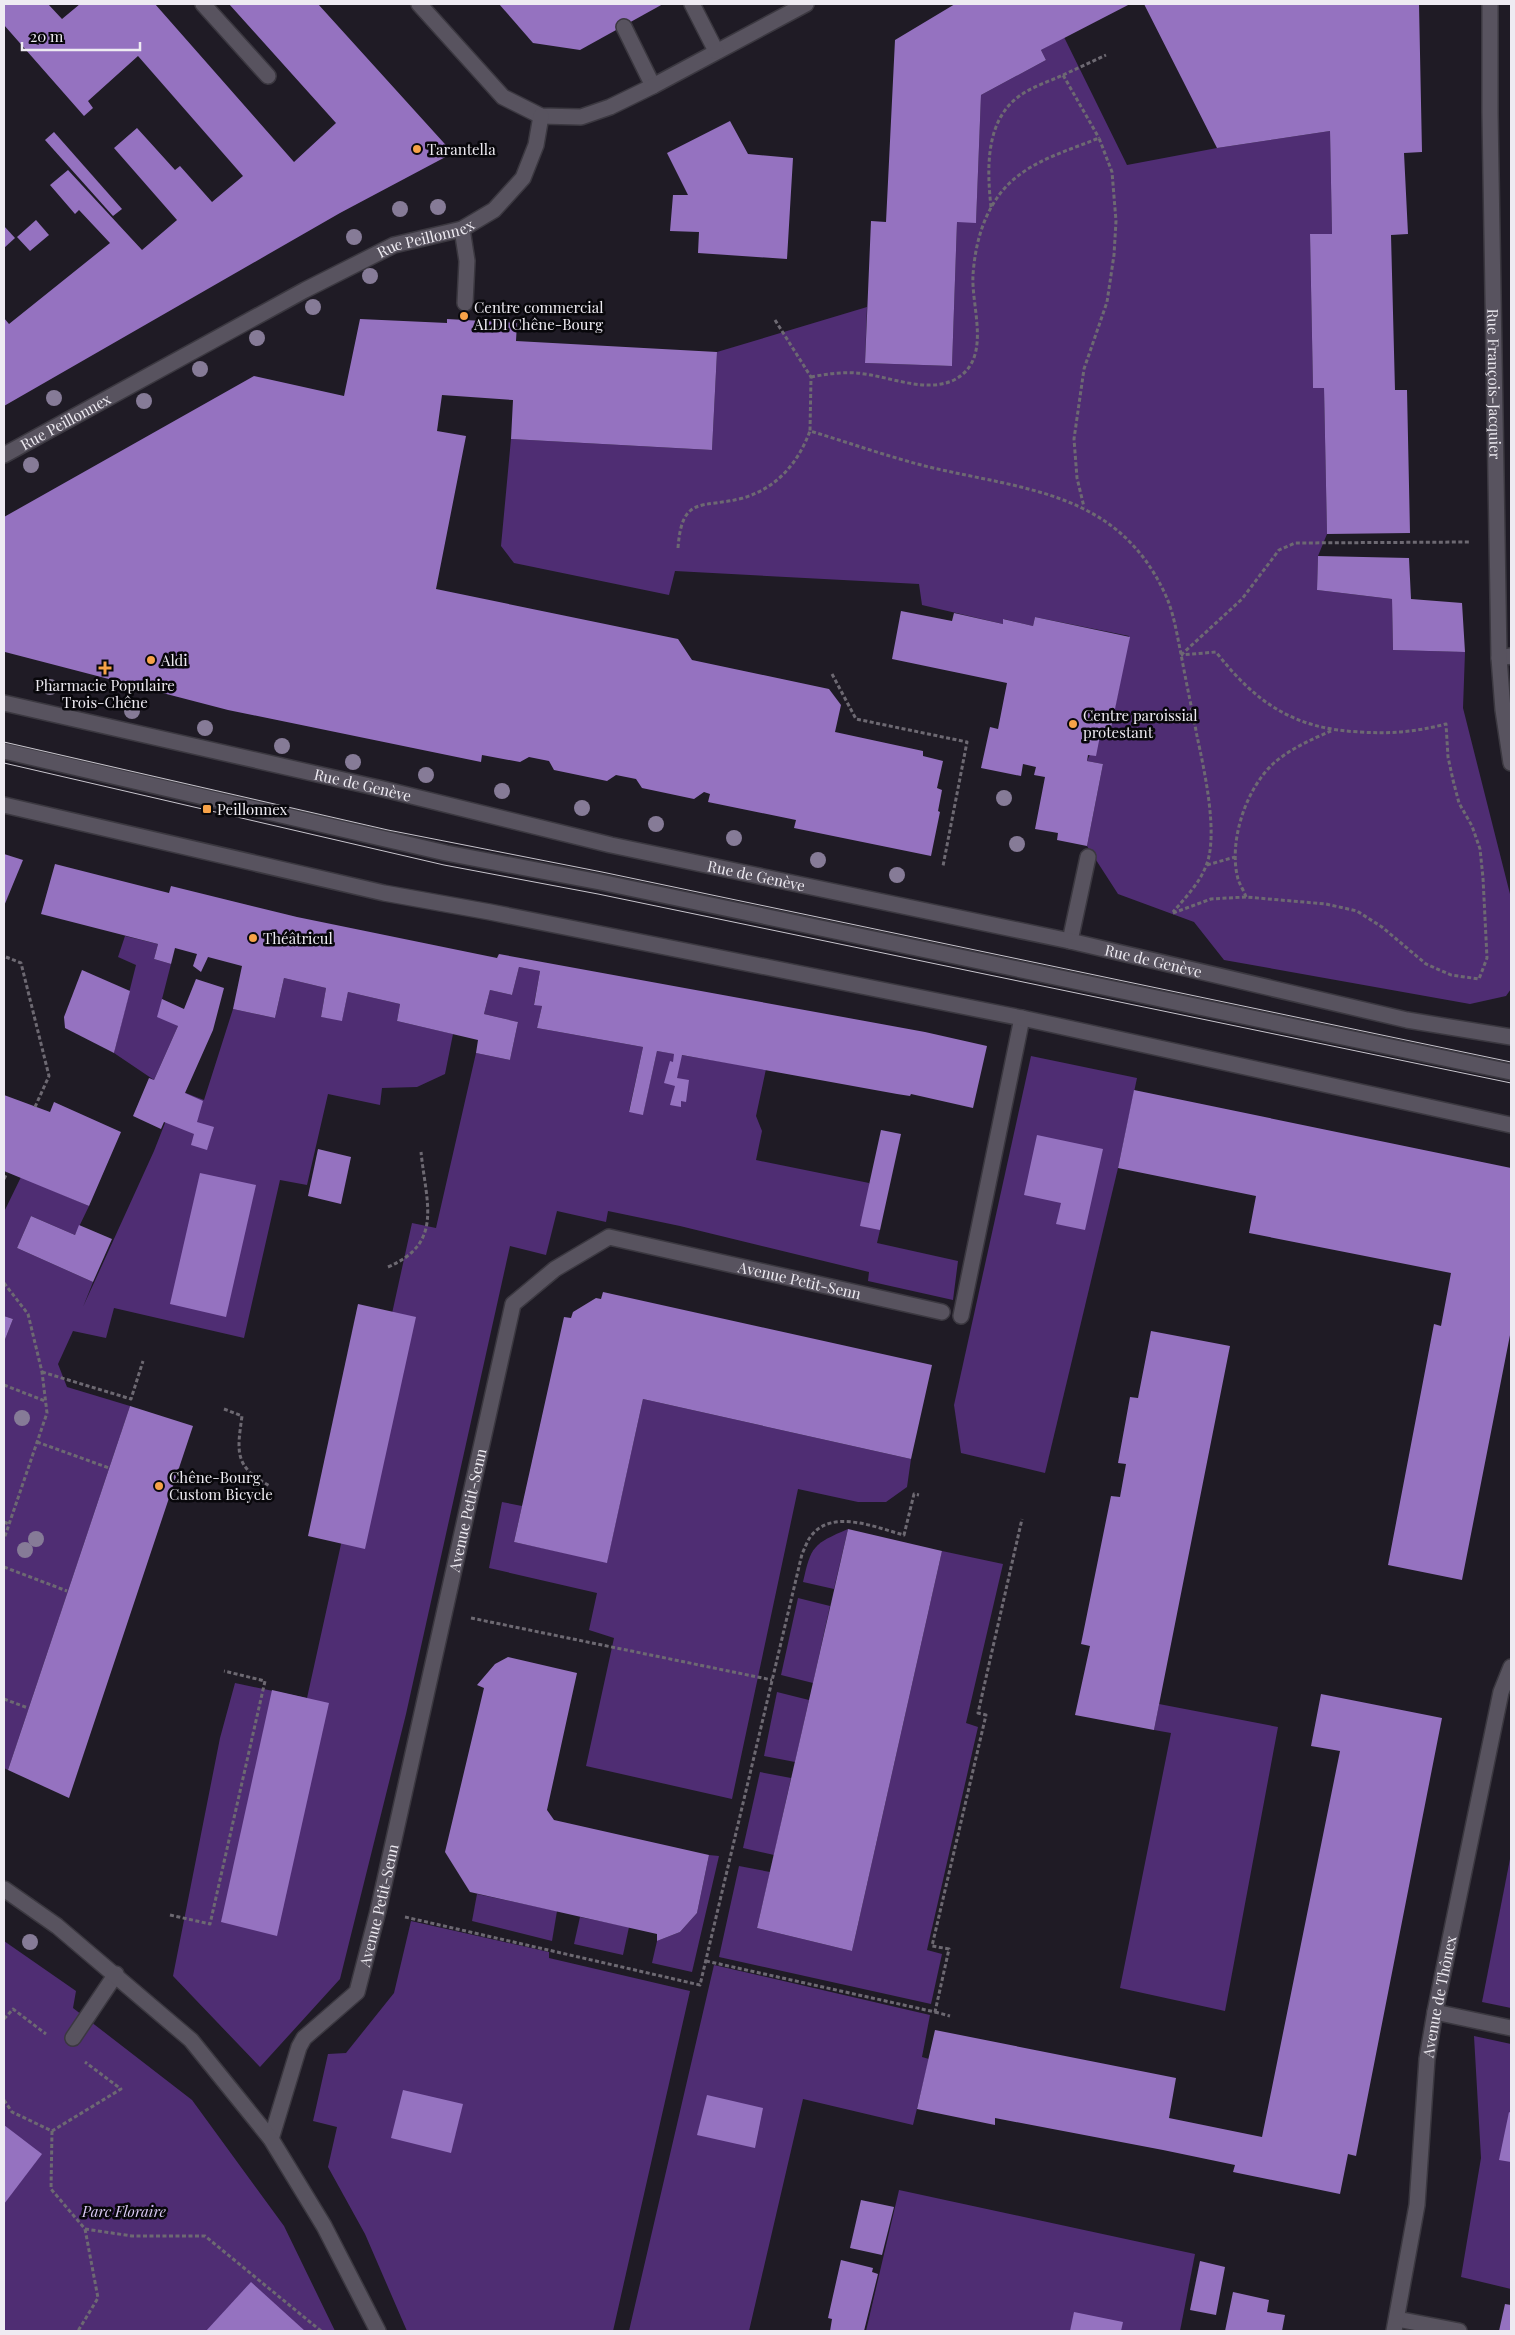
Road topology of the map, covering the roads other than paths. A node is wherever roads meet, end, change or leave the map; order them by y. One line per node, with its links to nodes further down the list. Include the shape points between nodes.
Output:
1 (203, 4): 8 (street)
2 (419, 4): 10 (street, via 503,97)
3 (692, 4): 7 (street)
4 (806, 4): 7 (street)
5 (1490, 4): 14 (street, Rue François-Jacquier, via 1498,542)
6 (624, 27): 9 (street)
7 (716, 52): 9 (street)
8 (268, 76)
9 (653, 86): 10 (street, via 581,117)
10 (542, 116): 11 (street, Rue Peillonnex, via 536,145 523,178 494,210)
11 (462, 230): 12 (street, via 467,261); 13 (street, Rue Peillonnex, via 394,245 305,290)
12 (465, 302)
13 (4, 456)
14 (1505, 657): 17 (street, Rue François-Jacquier, via 1503,710)
15 (4, 703): 20 (street, Rue de Genève, via 383,789 620,847)
16 (4, 751): 23 (street, via 446,853 600,882)
17 (1511, 763)
18 (4, 805): 21 (street, via 384,893 510,915)
19 (1088, 857): 20 (street)
20 (1070, 941): 22 (street, Rue de Genève, via 1407,1020)
21 (1022, 1018): 24 (street); 26 (street)
22 (1511, 1037)
23 (1511, 1072)
24 (1511, 1125)
25 (942, 1312): 33 (street, Avenue Petit-Senn, via 609,1237 555,1268 513,1304 378,1911 357,1992 304,2038)
26 (961, 1316)
27 (1511, 1668): 30 (street, Avenue de Thônex, via 1501,1692)
28 (4, 1889): 29 (street, via 57,1926)
29 (116, 1974): 32 (street); 33 (street, via 191,2040)
30 (1435, 2012): 31 (street); 34 (street, Avenue de Thônex, via 1428,2059 1417,2205)
31 (1511, 2028)
32 (73, 2038)
33 (271, 2139): 35 (street, via 324,2226)
34 (1395, 2325): 36 (street)
35 (378, 2331)
36 (1459, 2331)

